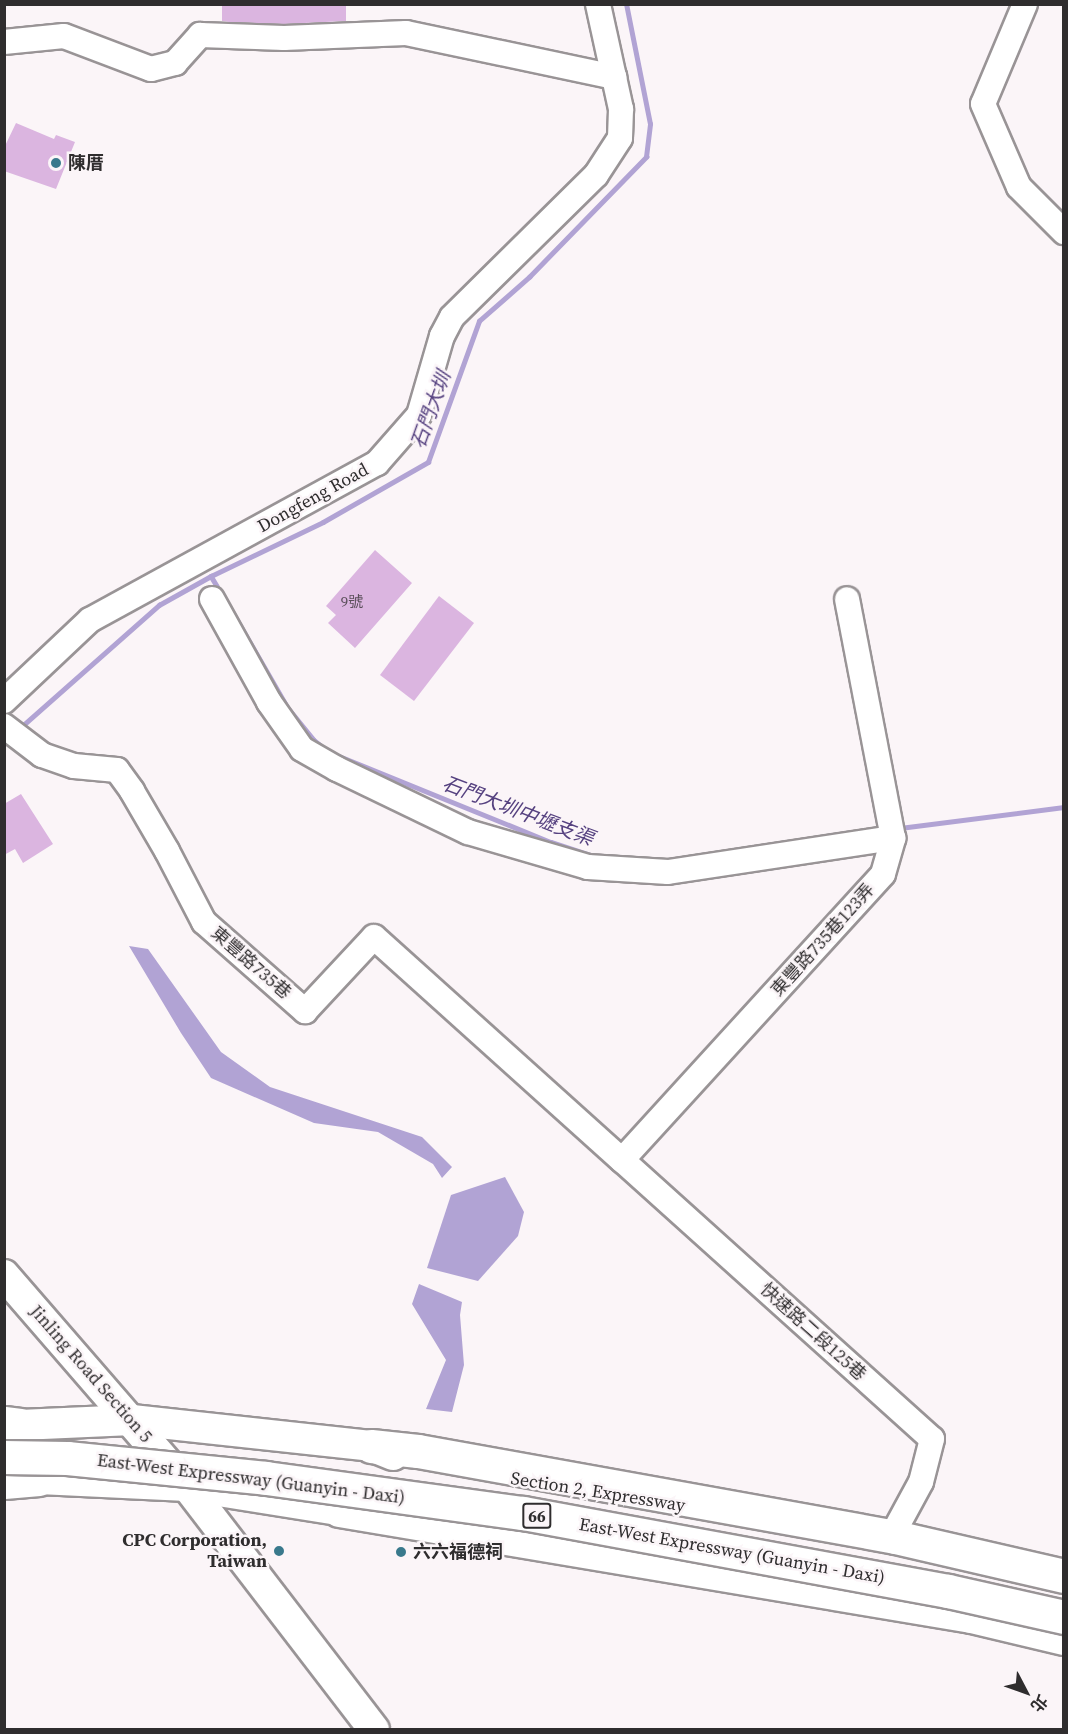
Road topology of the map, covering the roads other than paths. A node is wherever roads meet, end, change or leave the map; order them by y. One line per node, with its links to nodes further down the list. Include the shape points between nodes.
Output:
1 (598, 4): 4 (street, Dongfeng Road)
2 (1025, 4): 5 (street, via 983,104 1019,187)
3 (4, 42): 4 (street, via 64,36 152,69 175,63 200,34 284,38 406,33)
4 (614, 77): 8 (street, Dongfeng Road, via 621,109 620,138 596,175 452,318 442,336 419,416 377,463 90,620)
5 (1064, 232)
6 (212, 599): 10 (street, via 269,702 302,749 468,832 588,867 668,872)
7 (847, 599): 10 (street, 東豐路735巷123弄)
8 (4, 701)
9 (10, 731): 11 (street, 東豐路735巷, via 42,755 74,766 117,770 162,841 204,922 305,1011 374,937)
10 (893, 838): 11 (street, 東豐路735巷123弄, via 883,874)
11 (622, 1160): 18 (street, 快速路二段125巷, via 932,1439 921,1482)
12 (4, 1275): 13 (main road, Jinling Road Section 5)
13 (132, 1420): 14 (main road, Section 2, Expressway / 66); 15 (main road, 66); 16 (main road, Jinling Road Section 5)
14 (371, 1446): 19 (highway, via 418,1451 896,1537); 19 (main road, Section 2, Expressway / 66, via 406,1459)
15 (10, 1456): 16 (main road, 66); 20 (highway, East-West Expressway (Guanyin - Daxi) / 66, via 119,1442 374,1473 897,1558); 21 (highway, East-West Expressway (Guanyin - Daxi) / 66, bridge, via 266,1478 523,1513 948,1591)
16 (187, 1486): 17 (main road, 66); 24 (main road, Jinling Road Section 5)
17 (339, 1510): 22 (main road, 66, via 405,1509 992,1611); 23 (highway, via 971,1617)
18 (896, 1528)
19 (1064, 1576)
20 (1064, 1593)
21 (1064, 1617)
22 (1064, 1628)
23 (1064, 1638)
24 (374, 1730)

